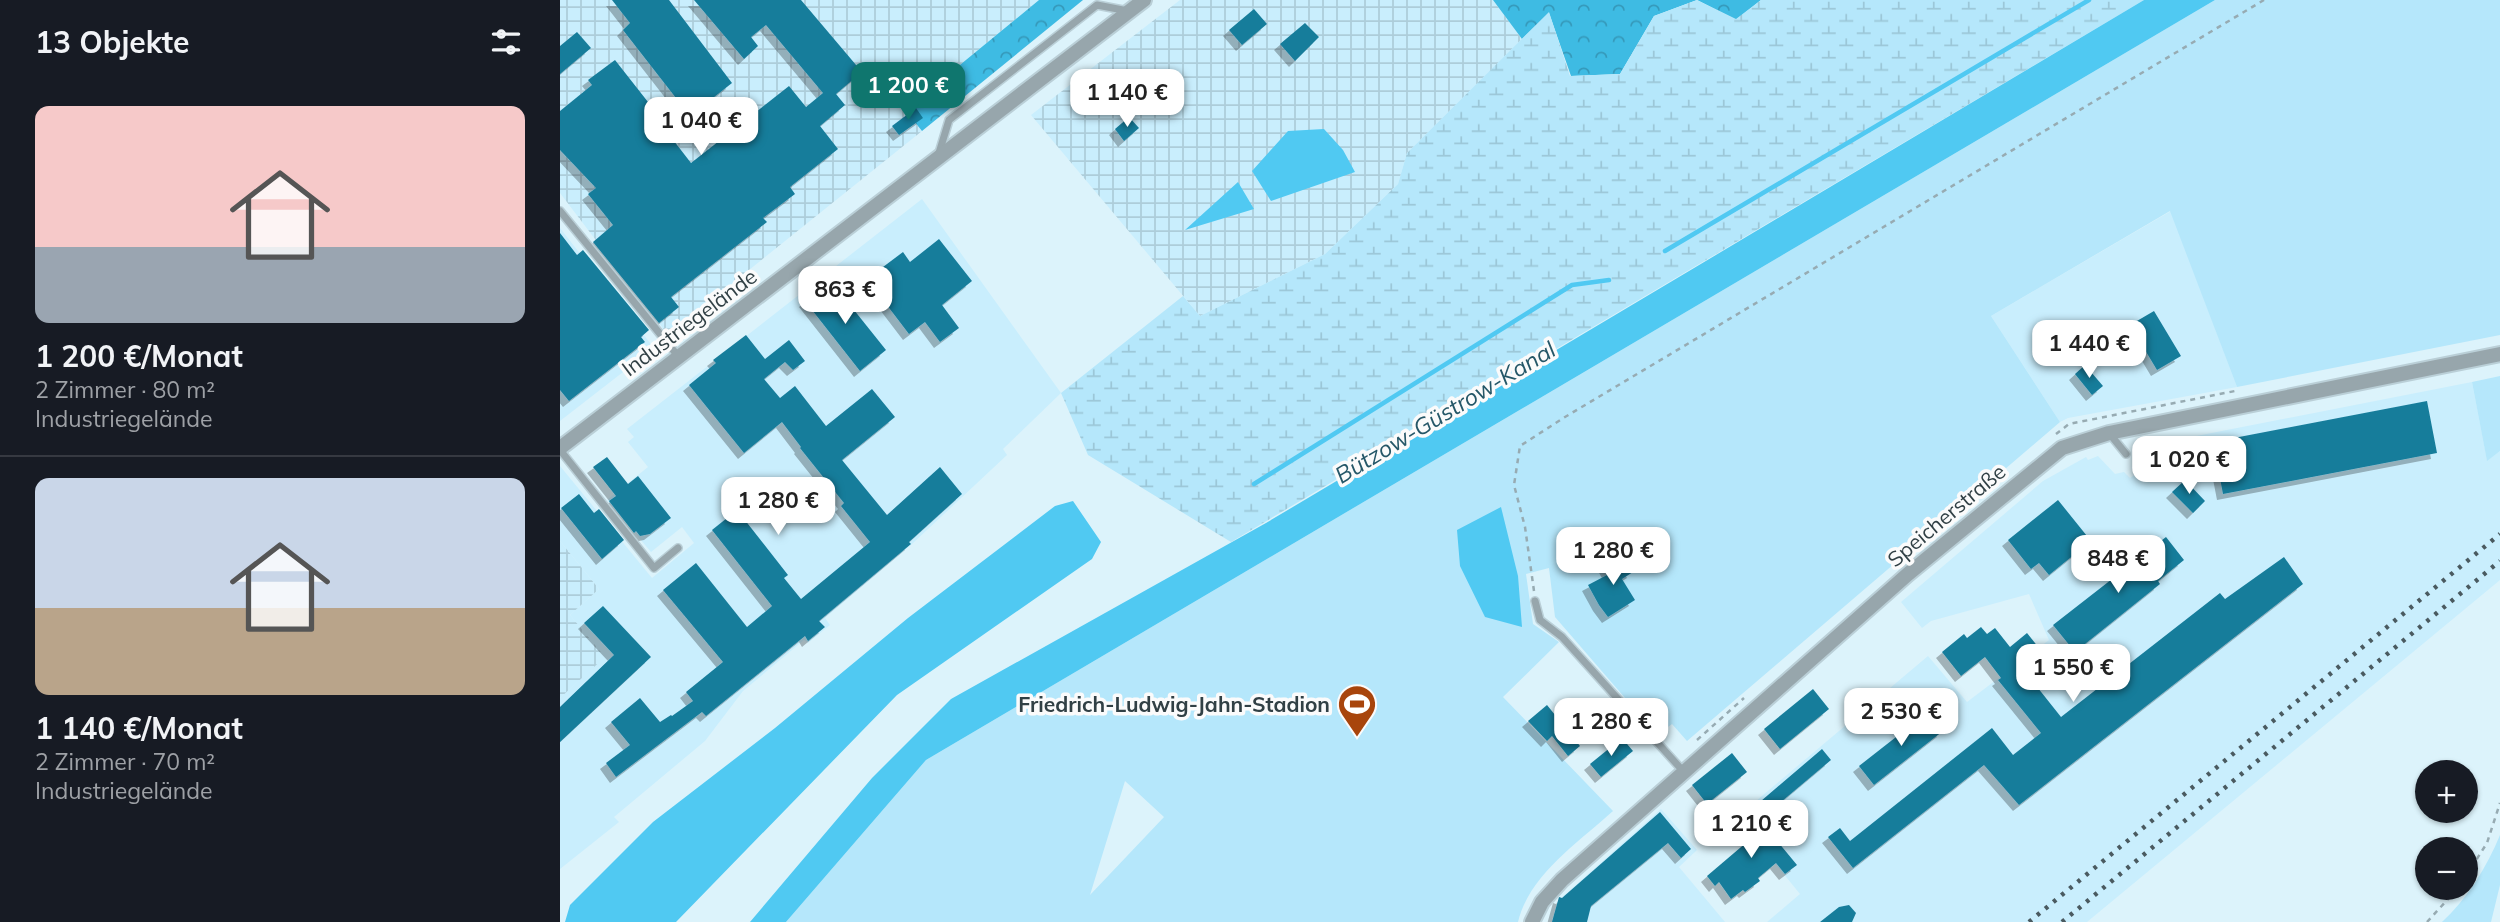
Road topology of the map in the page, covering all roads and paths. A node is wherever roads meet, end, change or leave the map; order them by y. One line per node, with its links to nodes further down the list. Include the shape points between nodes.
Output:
1 (1144, 0): 3 (street, Industriegelände)
2 (2264, 0): 14 (path, via 1520,446 1514,485)
3 (1129, 12): 4 (street, Industriegelände); 4 (lane, via 1097,5 949,120)
4 (938, 157): 7 (street, Industriegelände)
5 (560, 211): 7 (lane)
6 (2500, 355): 9 (street, Speicherstraße)
7 (678, 356): 11 (street, Industriegelände)
8 (2244, 390): 10 (path, via 2069,424)
9 (2109, 433): 12 (lane); 17 (street, Speicherstraße, via 2062,448 2016,484)
10 (2048, 441)
11 (560, 449): 13 (lane, via 654,568)
12 (2126, 454)
13 (678, 548)
14 (1535, 601): 17 (lane, via 1540,620 1562,637)
15 (1751, 692): 16 (path)
16 (1693, 745)
17 (1683, 771): 21 (street, Speicherstraße, via 1562,880)
18 (2500, 803): 19 (path)
19 (2478, 857)
20 (2449, 900): 22 (path)
21 (1532, 922)
22 (2427, 922)

